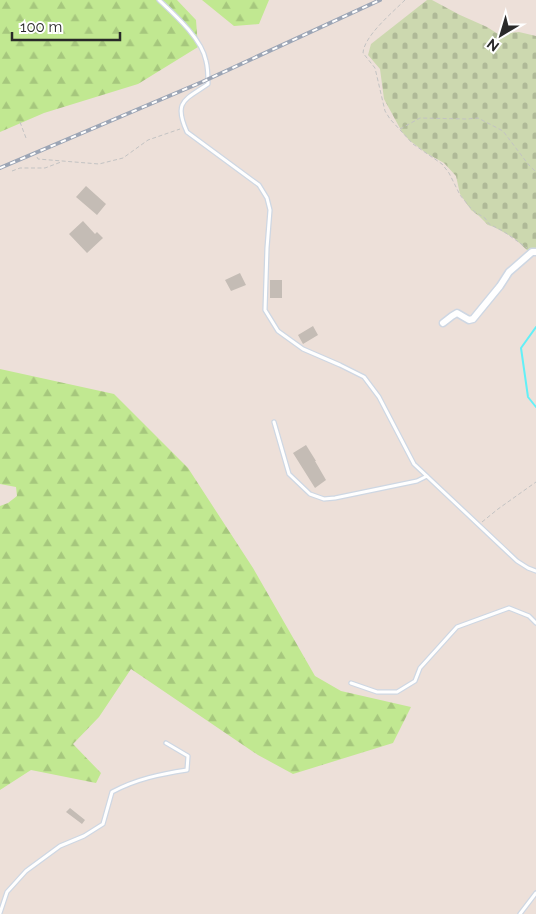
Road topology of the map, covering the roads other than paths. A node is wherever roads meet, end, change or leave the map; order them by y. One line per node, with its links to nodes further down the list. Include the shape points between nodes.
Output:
1 (159, 0): 5 (lane, via 199,44 206,60 208,84 184,101 181,110 187,132 259,185 267,198 270,210 265,310 278,331 303,350 364,377 379,397 414,464)
2 (534, 252): 3 (street, via 509,272 473,319 457,313)
3 (443, 323)
4 (274, 422): 5 (lane, via 289,474 310,494 324,499 418,481)
5 (427, 476): 6 (lane, via 517,561)
6 (536, 570)
7 (536, 623): 8 (lane, via 529,616 508,608 457,627 420,668 414,681 397,692 378,692)
8 (351, 683)
9 (166, 743): 11 (lane, via 188,756 188,770 150,776 112,792 102,824 60,846 26,871 7,892)
10 (536, 893): 12 (lane)
11 (0, 913)
12 (520, 914)

